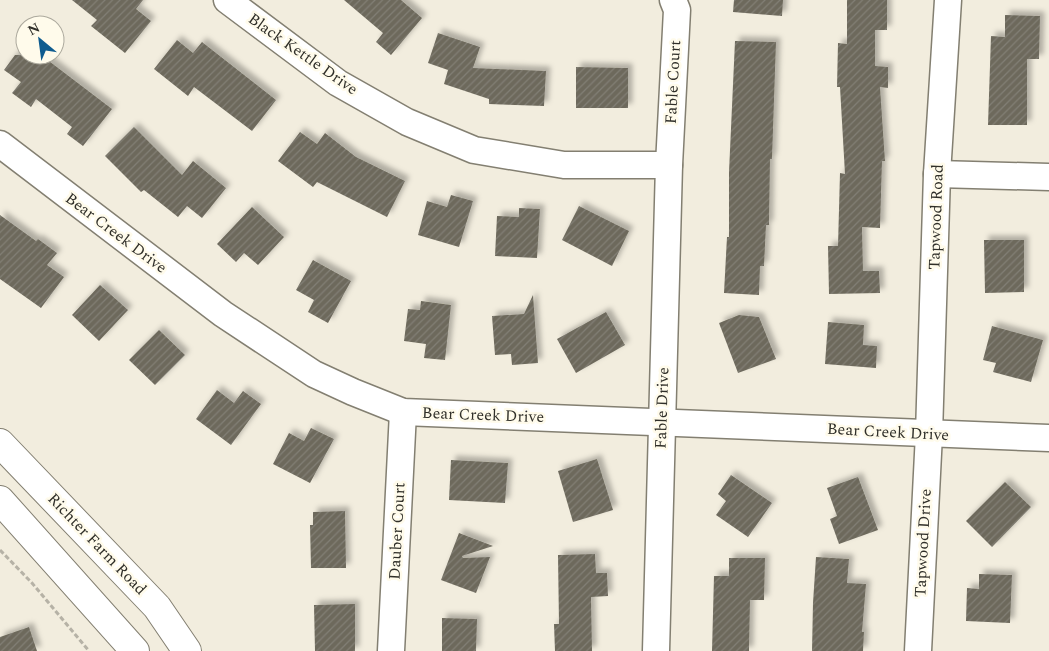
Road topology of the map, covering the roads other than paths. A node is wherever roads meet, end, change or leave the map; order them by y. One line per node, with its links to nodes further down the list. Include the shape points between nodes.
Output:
1 (227, 0): 5 (street, Black Kettle Drive, via 338,83 407,122 474,150 564,165)
2 (673, 0): 5 (street, Fable Court, via 677,10)
3 (948, 0): 6 (street, Tapwood Road)
4 (0, 144): 8 (street, Bear Creek Drive, via 222,314 314,374)
5 (669, 165): 9 (street, Fable Drive)
6 (937, 174): 7 (street); 10 (street, Tapwood Road)
7 (1049, 178)
8 (403, 412): 9 (street, Bear Creek Drive); 16 (street, Dauber Court)
9 (662, 421): 10 (street, Bear Creek Drive); 17 (street, Fable Drive)
10 (930, 434): 11 (street, Bear Creek Drive); 18 (street, Tapwood Drive)
11 (1049, 438)
12 (0, 443): 15 (main road, Richter Farm Road, via 157,607)
13 (0, 500): 14 (main road)
14 (135, 651)
15 (187, 651)
16 (390, 651)
17 (656, 651)
18 (918, 651)

